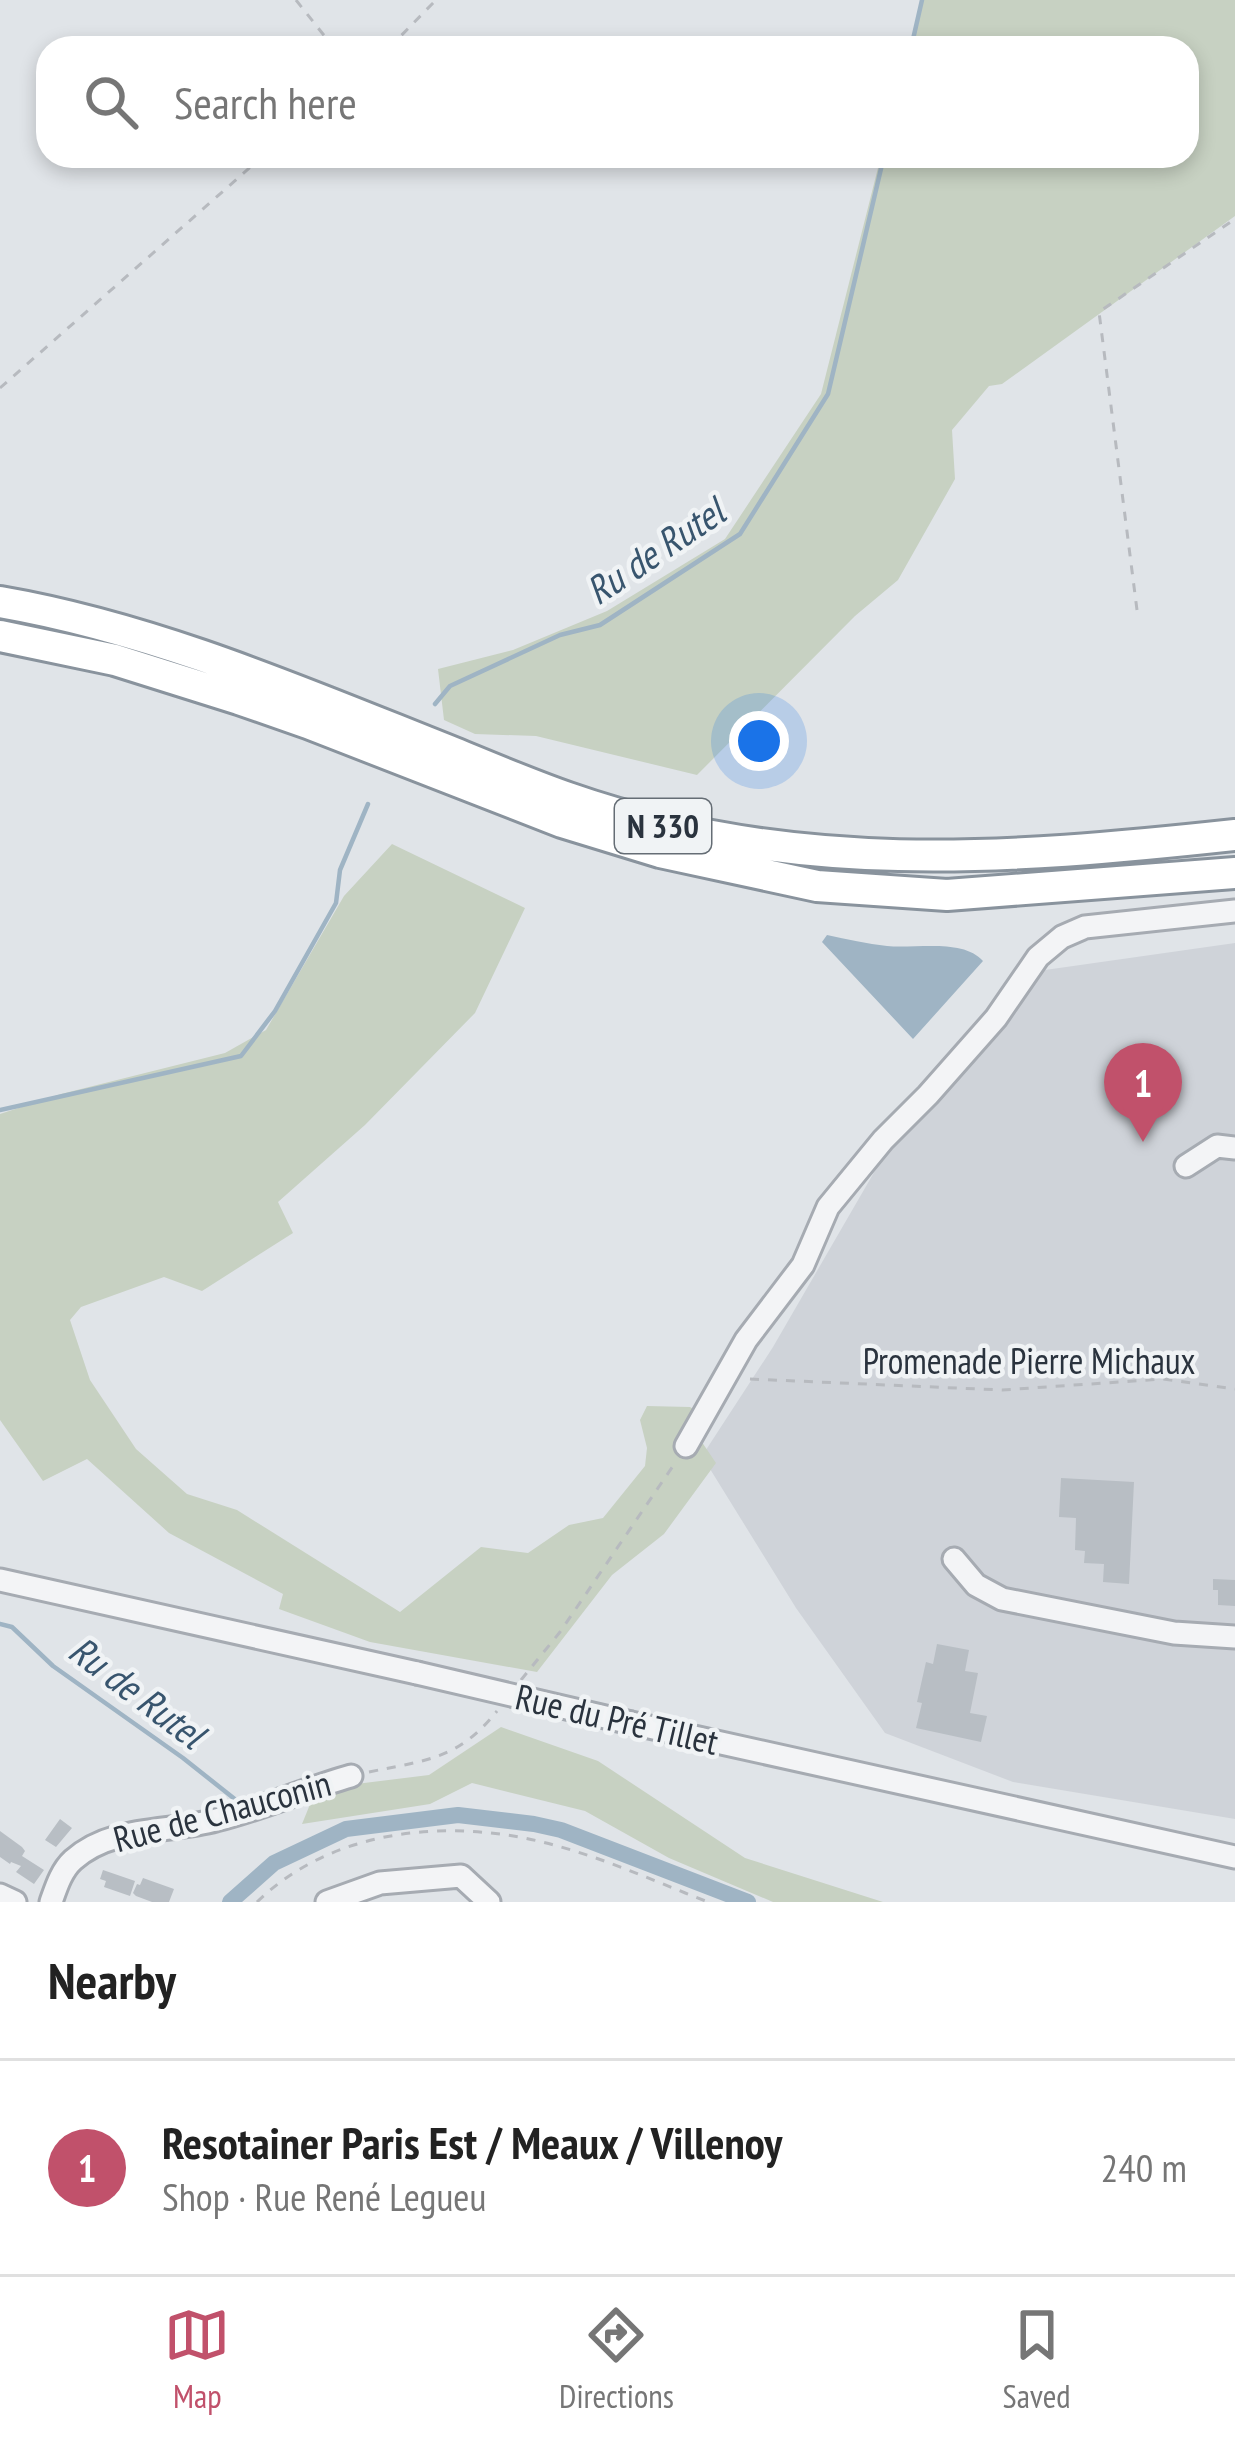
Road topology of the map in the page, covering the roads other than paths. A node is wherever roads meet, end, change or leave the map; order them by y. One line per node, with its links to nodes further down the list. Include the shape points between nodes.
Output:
1 (0, 602): 3 (highway, N 330, via 122,628 568,798 712,838 904,857)
2 (0, 636): 4 (highway, N 330, via 115,661 308,723 660,852 817,886 947,895)
3 (1235, 835)
4 (1235, 873)
5 (1235, 910): 8 (street, via 1085,927 1038,957 996,1018 828,1207 803,1265 746,1340)
6 (1235, 1148): 7 (street, via 1217,1146)
7 (1186, 1166)
8 (686, 1447)
9 (954, 1559): 11 (street, via 1002,1599)
10 (0, 1580): 13 (street, Rue du Pré Tillet, bridge)
11 (1235, 1637)
12 (351, 1776): 16 (street, Rue de Chauconin, via 215,1821 107,1840 72,1861)
13 (1235, 1857)
14 (0, 1894): 15 (street)
15 (15, 1902)
16 (51, 1902)
17 (327, 1902): 18 (street, via 380,1883 460,1876)
18 (489, 1902)

